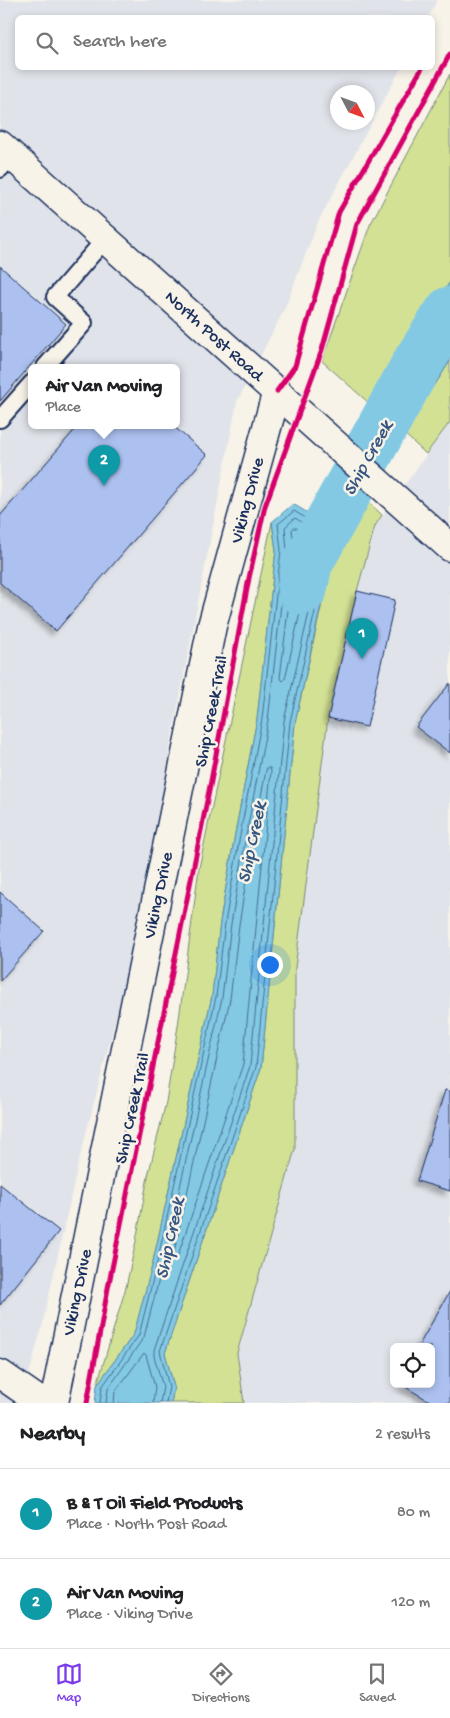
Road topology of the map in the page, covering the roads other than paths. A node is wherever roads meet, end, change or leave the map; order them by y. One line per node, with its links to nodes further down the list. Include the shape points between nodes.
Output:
1 (4, 156): 2 (street, North Post Road)
2 (106, 238): 3 (lane, via 55,297 84,323); 5 (street, North Post Road)
3 (48, 364)
4 (28, 388): 6 (lane)
5 (276, 391): 7 (street, North Post Road); 10 (street, Viking Drive, via 212,626)
6 (0, 419)
7 (450, 548)
8 (0, 1374): 9 (street)
9 (42, 1403)
10 (54, 1403)

